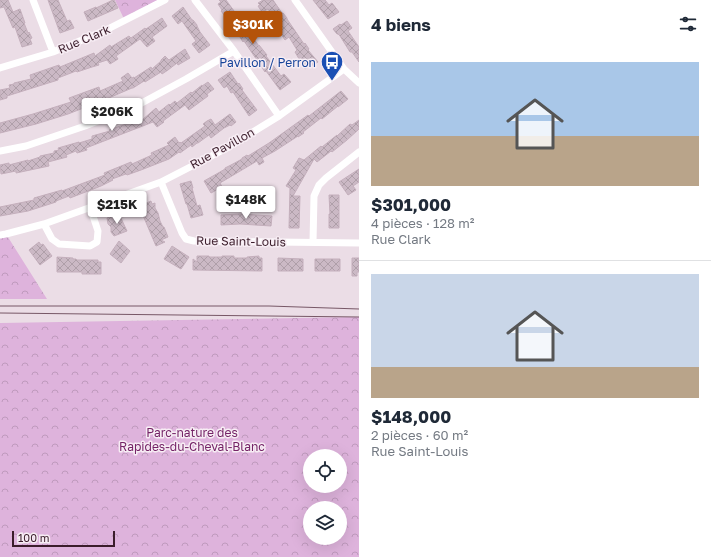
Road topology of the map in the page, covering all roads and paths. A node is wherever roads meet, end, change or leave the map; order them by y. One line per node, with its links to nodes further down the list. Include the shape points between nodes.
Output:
1 (33, 0): 6 (street)
2 (165, 0): 6 (street, Rue Clark, via 104,31)
3 (195, 0): 5 (street)
4 (295, 0): 8 (street)
5 (234, 51): 10 (street); 11 (street, via 138,105 85,126)
6 (53, 52): 7 (street, Rue Clark)
7 (0, 68)
8 (344, 69): 9 (street); 10 (street, Rue Pavillon)
9 (359, 83)
10 (279, 116): 13 (street, Rue Pavillon, via 227,148)
11 (0, 151)
12 (359, 152): 17 (street, via 319,185 314,196)
13 (161, 182): 14 (street, Rue Pavillon); 17 (street, Rue Saint-Louis, via 186,239)
14 (90, 207): 15 (street, Rue Pavillon); 15 (street, via 98,231 97,242 90,246 59,244 52,239)
15 (44, 224): 16 (street, Rue Pavillon)
16 (0, 234)
17 (313, 242): 18 (street, Rue Saint-Louis)
18 (359, 243)

